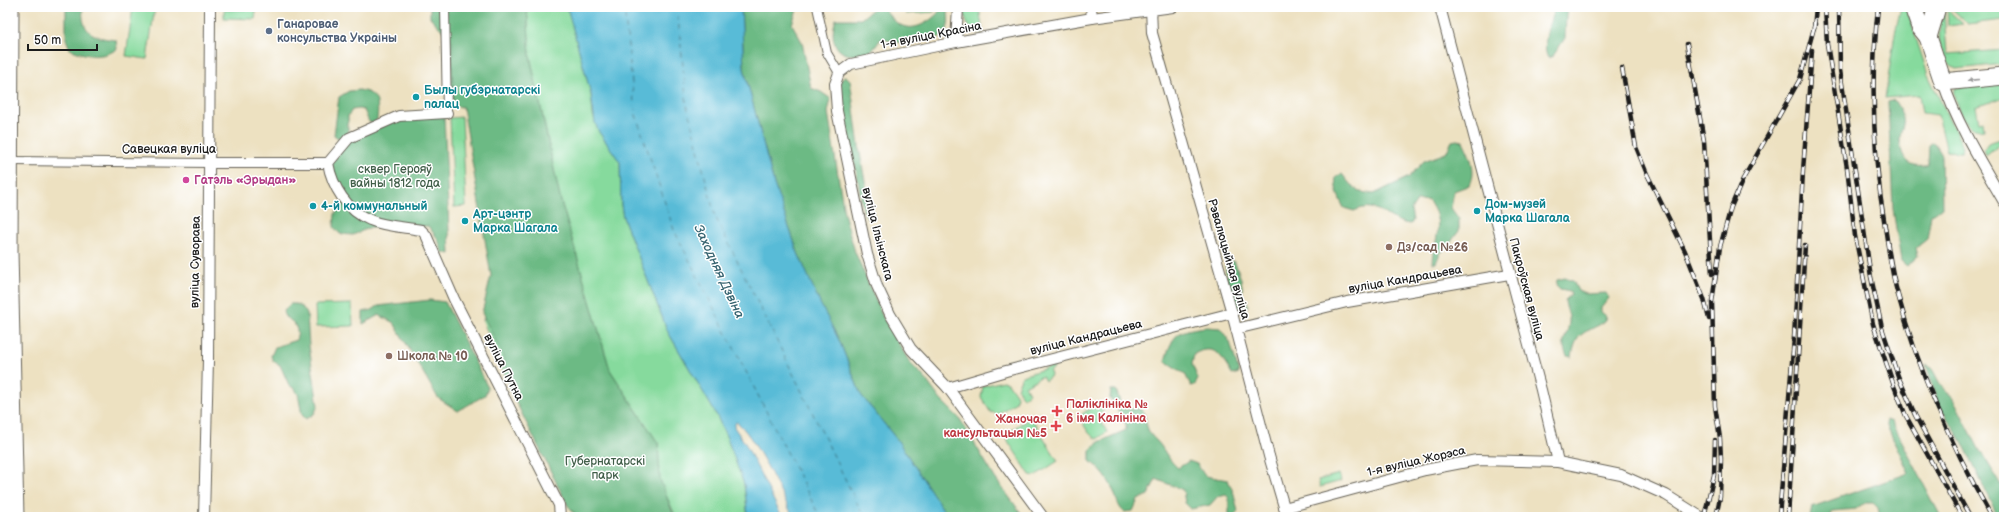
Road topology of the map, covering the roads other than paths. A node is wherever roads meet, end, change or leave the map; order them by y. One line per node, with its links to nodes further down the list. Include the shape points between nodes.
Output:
1 (10, 7): 20 (main road)
2 (210, 7): 21 (street, вуліца Суворава)
3 (445, 7): 19 (street)
4 (817, 7): 16 (street, via 827,53)
5 (958, 7): 15 (street)
6 (1091, 7): 13 (street)
7 (1173, 7): 12 (street, 1-я вуліца Красіна)
8 (1440, 7): 24 (street, Пакроўская вуліца)
9 (1913, 7): 14 (main road)
10 (1931, 7): 14 (main road, via 1923,18)
11 (1937, 7): 14 (main road)
12 (1150, 9): 13 (street, 1-я вуліца Красіна); 25 (street, Рэвалюцыйная вуліца, via 1152,33)
13 (1092, 18): 15 (street, 1-я вуліца Красіна)
14 (1924, 32): 18 (main road)
15 (956, 42): 16 (street, 1-я вуліца Красіна, via 852,64)
16 (839, 73): 27 (street, вуліца Ільінскага, via 835,84 837,111 867,254 877,286 911,349)
17 (2004, 76): 18 (main road, one-way to 18)
18 (1943, 82): 23 (street, via 1947,96)
19 (447, 112): 22 (street, via 399,116 349,138)
20 (11, 161): 21 (street, Савецкая вуліца); 30 (main road, via 9,252)
21 (209, 163): 22 (street, Савецкая вуліца); 31 (street, вуліца Суворава)
22 (328, 163): 32 (street, вуліца Путна, via 331,178 350,208 370,220 421,230 432,246 454,299 559,505)
23 (2004, 202)
24 (1509, 274): 26 (street, вуліца Кандрацьева, via 1347,302); 28 (street, Пакроўская вуліца)
25 (1232, 313): 26 (street, Рэвалюцыйная вуліца); 27 (street, вуліца Кандрацьева)
26 (1236, 329): 29 (street, Рэвалюцыйная вуліца)
27 (948, 388): 33 (street, вуліца Ільінскага)
28 (1558, 462): 29 (street, 1-я вуліца Жорэса, via 1477,460 1425,470); 34 (street, 1-я вуліца Жорэса, via 1621,475 1666,495)
29 (1286, 513)
30 (15, 517)
31 (204, 517)
32 (560, 517)
33 (1043, 517)
34 (1701, 517)

